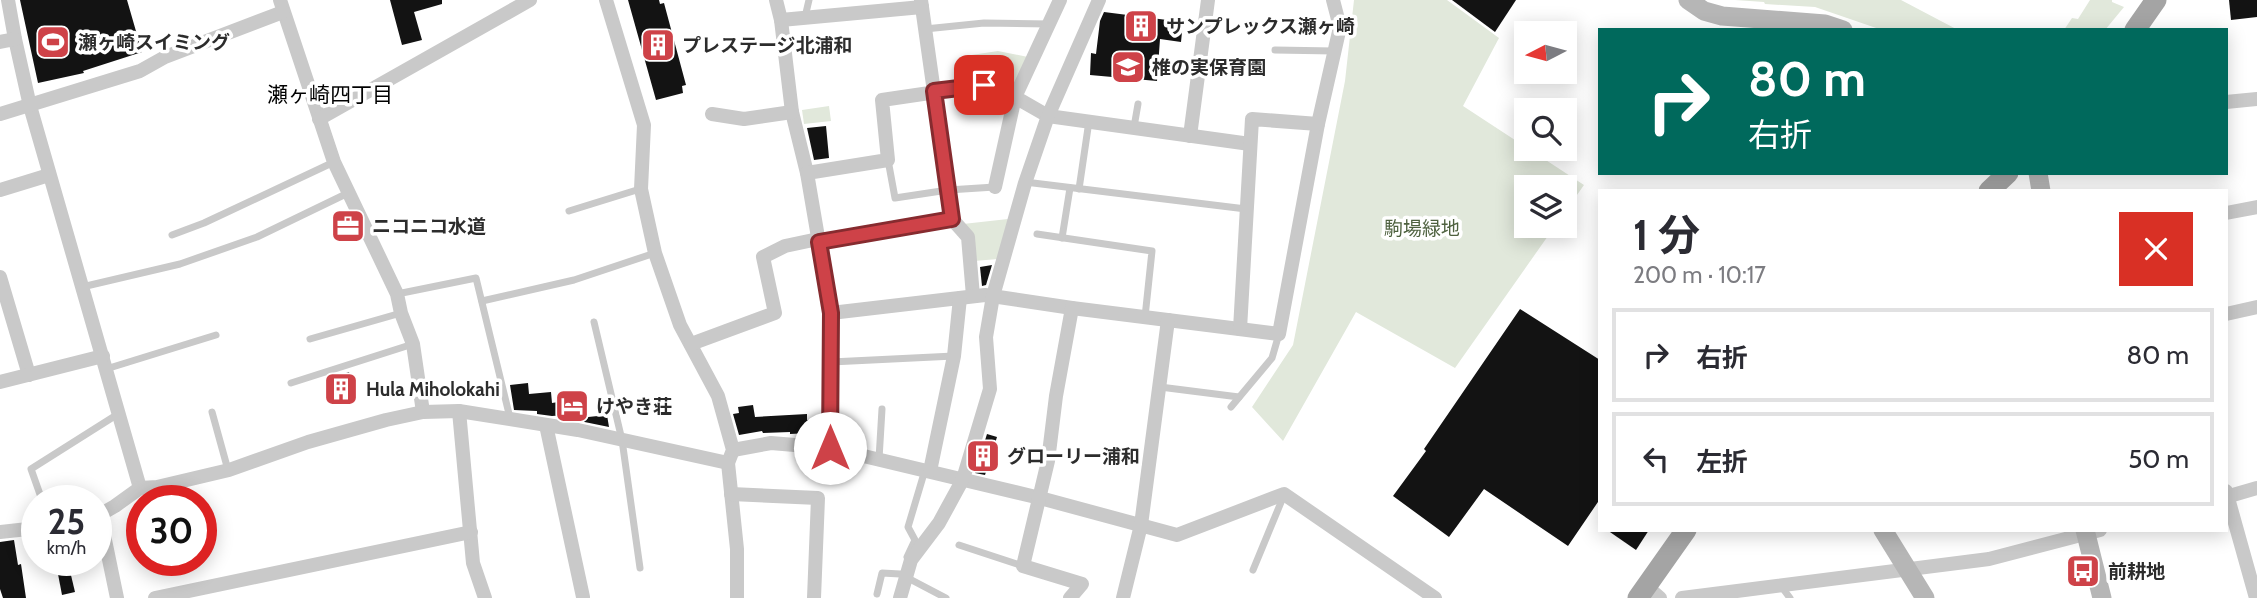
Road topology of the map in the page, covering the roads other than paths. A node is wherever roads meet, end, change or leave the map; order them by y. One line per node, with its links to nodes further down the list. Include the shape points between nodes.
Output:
1 (8, 0): 20 (street)
2 (530, 0): 33 (street)
3 (606, 0): 47 (street, via 644,125)
4 (776, 0): 15 (street)
5 (809, 0): 14 (lane)
6 (1060, 0): 16 (street)
7 (1099, 0): 32 (street)
8 (1208, 0): 37 (street)
9 (1333, 0): 22 (street, via 1340,27)
10 (1688, 0): 17 (street, via 1722,16)
11 (2156, 0): 18 (main road)
12 (921, 4): 14 (street); 19 (street)
13 (282, 6): 28 (street, via 140,71); 33 (street)
14 (805, 18): 15 (street)
15 (781, 20): 29 (street)
16 (1049, 24): 19 (lane, via 984,23); 24 (street)
17 (1837, 28)
18 (2136, 28)
19 (925, 29): 23 (street)
20 (7, 41): 28 (street)
21 (1275, 50): 22 (lane)
22 (1335, 51): 35 (street)
23 (934, 91): 24 (street, via 984,85); 39 (street, via 882,100); 51 (street)
24 (1015, 97): 32 (street); 45 (street)
25 (2257, 99): 26 (street)
26 (2228, 102)
27 (1138, 104): 36 (lane)
28 (30, 106): 30 (street); 42 (street)
29 (792, 112): 31 (street, via 744,119); 41 (street)
30 (0, 114)
31 (712, 114)
32 (1048, 116): 34 (street); 44 (street)
33 (319, 119): 40 (street)
34 (1089, 121): 36 (street); 48 (lane)
35 (1318, 124): 38 (street, via 1252,119); 78 (street)
36 (1134, 128): 37 (street)
37 (1190, 135): 38 (street)
38 (1250, 144): 54 (street)
39 (888, 160): 41 (street); 51 (lane, via 895,198)
40 (334, 162): 52 (street); 59 (lane)
41 (807, 173): 61 (street)
42 (49, 175): 50 (street); 64 (street)
43 (2006, 175): 49 (main road)
44 (1025, 183): 46 (lane); 66 (street)
45 (995, 187): 51 (lane)
46 (1070, 188): 48 (lane); 60 (lane)
47 (641, 189): 55 (lane); 62 (street)
48 (1079, 189): 54 (lane)
49 (1991, 189)
50 (0, 190)
51 (948, 190): 57 (street)
52 (348, 192): 64 (lane, via 257,237 180,264); 65 (street)
53 (2257, 207): 56 (street)
54 (1248, 209): 77 (street)
55 (569, 211)
56 (2228, 213)
57 (952, 219): 61 (street); 67 (street, via 968,237)
58 (1037, 234): 60 (lane)
59 (172, 235)
60 (1062, 238): 74 (lane, via 1152,251)
61 (818, 241): 72 (street); 82 (street, via 785,246 762,257 775,313)
62 (655, 253): 68 (lane, via 574,280); 82 (street)
63 (0, 277): 86 (street)
64 (82, 287): 85 (street)
65 (397, 294): 68 (lane, via 476,278); 71 (street)
66 (993, 296): 67 (street); 70 (street); 105 (street, via 986,337 990,389)
67 (967, 297): 72 (street); 83 (street)
68 (482, 301): 97 (lane)
69 (2257, 307): 73 (street)
70 (1072, 309): 74 (street); 113 (street)
71 (401, 313): 80 (lane); 81 (street)
72 (831, 313): 84 (street)
73 (2228, 314)
74 (1144, 317): 75 (street)
75 (1168, 320): 77 (street); 89 (street)
76 (594, 322): 99 (lane)
77 (1240, 329): 78 (street)
78 (1279, 334): 90 (lane, via 1272,358)
79 (216, 335): 85 (lane)
80 (310, 338)
81 (413, 344): 88 (lane); 95 (street)
82 (691, 344): 101 (street, via 718,396)
83 (954, 356): 84 (lane); 104 (street)
84 (830, 362): 100 (street)
85 (105, 363): 86 (street); 96 (street)
86 (29, 375): 87 (street)
87 (0, 382)
88 (291, 383)
89 (1160, 387): 90 (lane); 115 (street)
90 (1239, 397): 91 (lane)
91 (1231, 407)
92 (882, 409): 102 (lane)
93 (459, 411): 95 (street); 97 (street); 118 (street)
94 (212, 412): 103 (lane)
95 (423, 412): 103 (street, via 308,442)
96 (118, 414): 106 (lane, via 31,469); 107 (street)
97 (510, 419): 98 (street)
98 (546, 425): 99 (street); 133 (street)
99 (622, 440): 101 (street); 125 (lane)
100 (830, 448): 101 (street, via 771,443); 102 (street)
101 (730, 457): 110 (street)
102 (879, 459): 104 (street)
103 (229, 470): 108 (street)
104 (928, 470): 105 (street); 129 (lane, via 908,527 915,540)
105 (962, 479): 113 (street); 129 (street)
106 (37, 485)
107 (139, 485)
108 (165, 485)
109 (2257, 488): 112 (street)
110 (731, 494): 137 (street); 138 (street, via 818,498)
111 (1284, 494): 115 (street, via 1177,535); 126 (lane); 143 (street)
112 (2228, 495)
113 (1040, 498): 115 (street); 124 (street)
114 (2228, 502): 147 (street)
115 (1141, 526): 142 (street)
116 (21, 530): 117 (street)
117 (0, 532)
118 (471, 532): 135 (street); 136 (street, via 473,563)
119 (1685, 532): 132 (main road)
120 (1883, 532): 127 (street)
121 (2087, 532): 127 (street, via 1989,559)
122 (2091, 532): 146 (street)
123 (959, 545): 124 (lane)
124 (1023, 566): 141 (street, via 1082,584)
125 (640, 568)
126 (1253, 570)
127 (1907, 570): 130 (street); 145 (street)
128 (112, 576): 134 (street)
129 (903, 576): 131 (lane, via 882,573); 139 (street); 140 (lane)
130 (1786, 592): 144 (street)
131 (877, 594)
132 (1648, 594)
133 (583, 597)
134 (117, 598)
135 (155, 598)
136 (485, 598)
137 (737, 598)
138 (814, 598)
139 (901, 598)
140 (946, 598)
141 (1070, 598)
142 (1123, 598)
143 (1435, 598)
144 (1682, 598)
145 (1925, 598)
146 (2102, 598)
147 (2256, 598)

